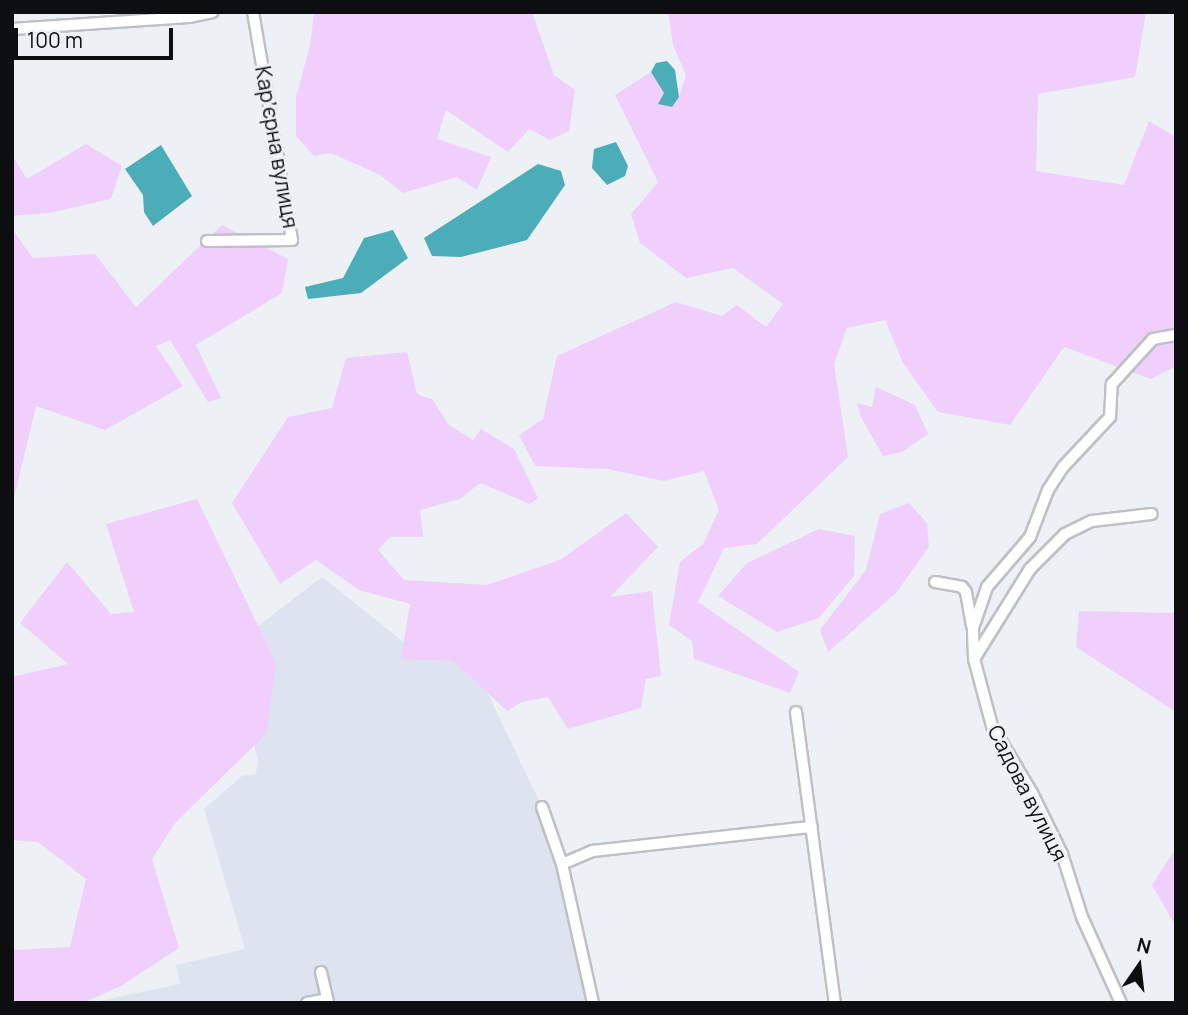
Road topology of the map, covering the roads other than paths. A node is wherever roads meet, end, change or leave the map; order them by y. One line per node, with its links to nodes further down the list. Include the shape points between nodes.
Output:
1 (212, 12): 3 (street, via 189,18)
2 (253, 12): 4 (street, Карʼєрна вулиця, via 292,240)
3 (12, 29)
4 (207, 241)
5 (1176, 335): 8 (street, via 1153,339 1112,384 1110,417 1063,467 1048,490 1030,537 987,587)
6 (1152, 514): 9 (street, via 1092,521 1065,534 1030,569)
7 (936, 582): 8 (street, Садова вулиця, via 966,592)
8 (972, 628): 9 (street, Садова вулиця)
9 (974, 659): 19 (street, Садова вулиця, via 992,726 1062,855 1082,917)
10 (796, 712): 12 (street)
11 (542, 807): 13 (street)
12 (812, 827): 13 (street, via 593,851); 18 (street)
13 (562, 864): 17 (street)
14 (321, 972): 15 (street)
15 (328, 1001): 16 (street)
16 (307, 1003)
17 (593, 1003)
18 (835, 1003)
19 (1121, 1003)

